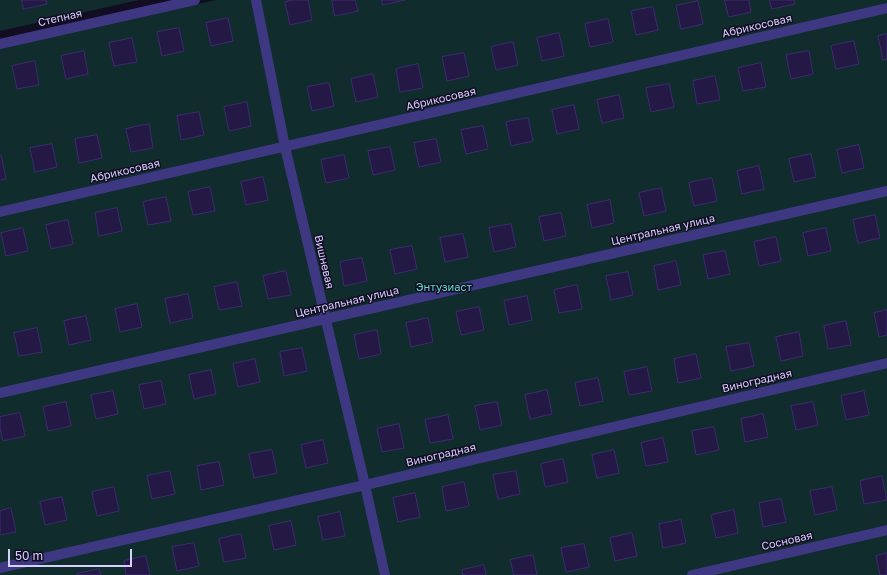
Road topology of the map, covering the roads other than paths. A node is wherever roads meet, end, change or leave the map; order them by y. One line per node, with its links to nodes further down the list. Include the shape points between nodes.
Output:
1 (195, 0): 4 (street, Степная)
2 (256, 0): 5 (street, Вишневая)
3 (887, 8): 5 (street, Абрикосовая)
4 (0, 44)
5 (285, 147): 7 (street, Абрикосовая); 8 (street, Вишневая)
6 (887, 191): 8 (street, Центральная улица)
7 (0, 212)
8 (325, 320): 10 (street, Центральная улица); 11 (street, Вишневая)
9 (887, 363): 11 (street, Виноградная)
10 (0, 393)
11 (365, 485): 13 (street, Виноградная); 14 (street, Вишневая)
12 (887, 530): 15 (street, Сосновая)
13 (0, 568)
14 (385, 575)
15 (692, 575)

